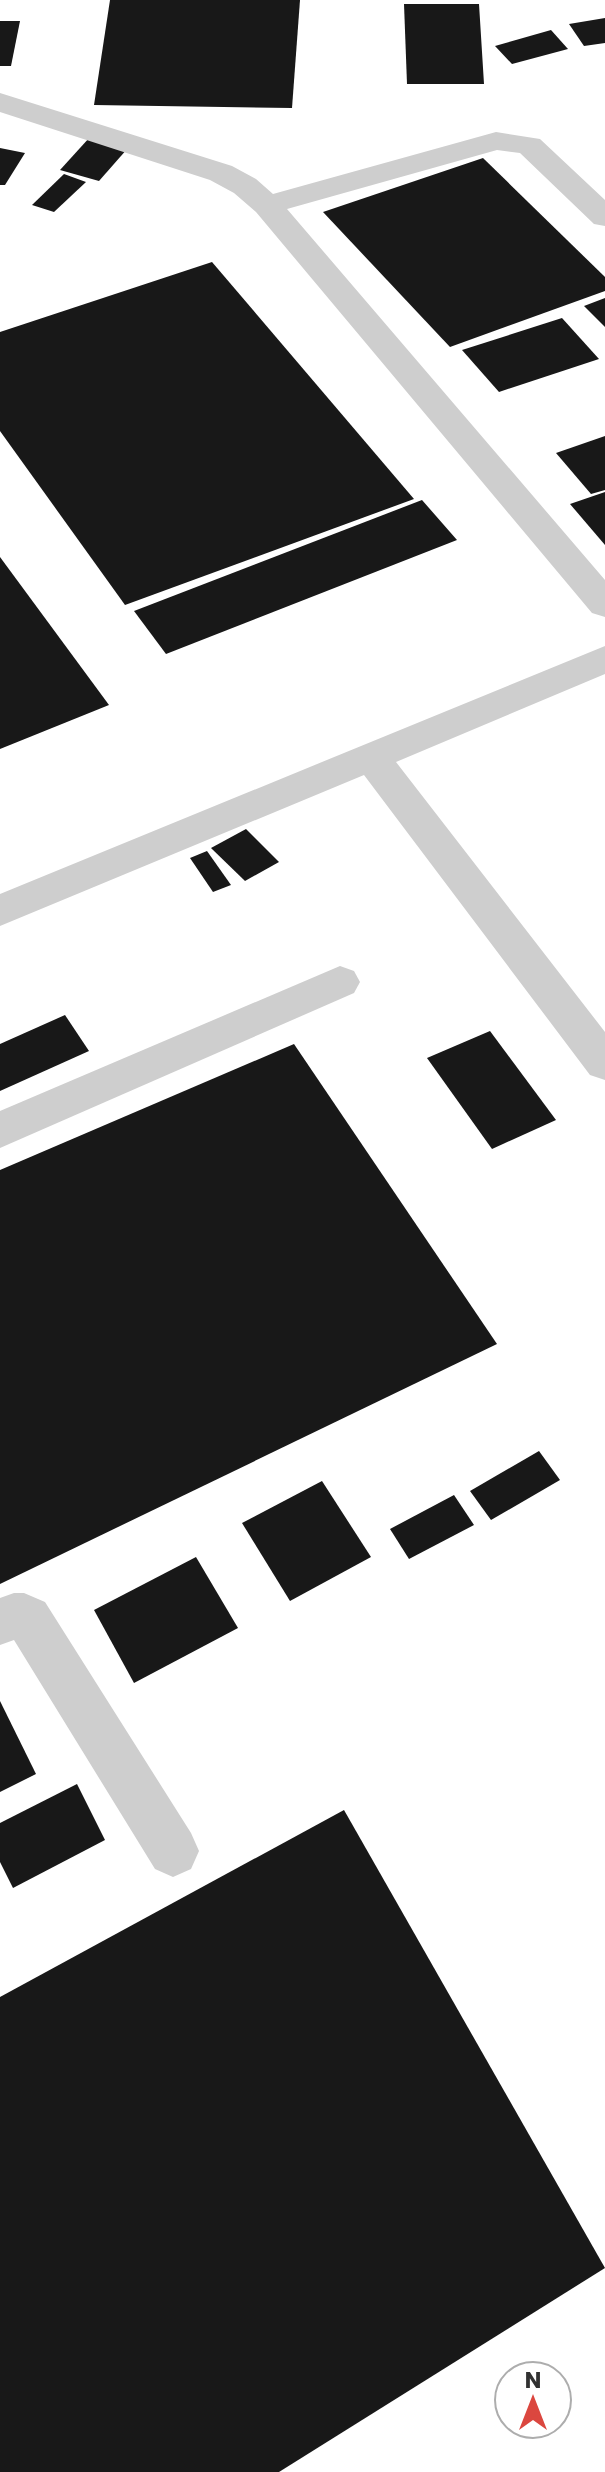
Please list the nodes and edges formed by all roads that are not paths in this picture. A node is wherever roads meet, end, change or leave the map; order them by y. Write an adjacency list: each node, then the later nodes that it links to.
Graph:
1 (0, 102): 2 (street)
2 (267, 205): 3 (street); 4 (street)
3 (605, 217)
4 (605, 604)
5 (605, 659): 6 (street)
6 (371, 757): 7 (street); 9 (street)
7 (0, 911)
8 (340, 982): 10 (street)
9 (605, 1063)
10 (0, 1130)
11 (0, 1622): 12 (street)
12 (173, 1851)

